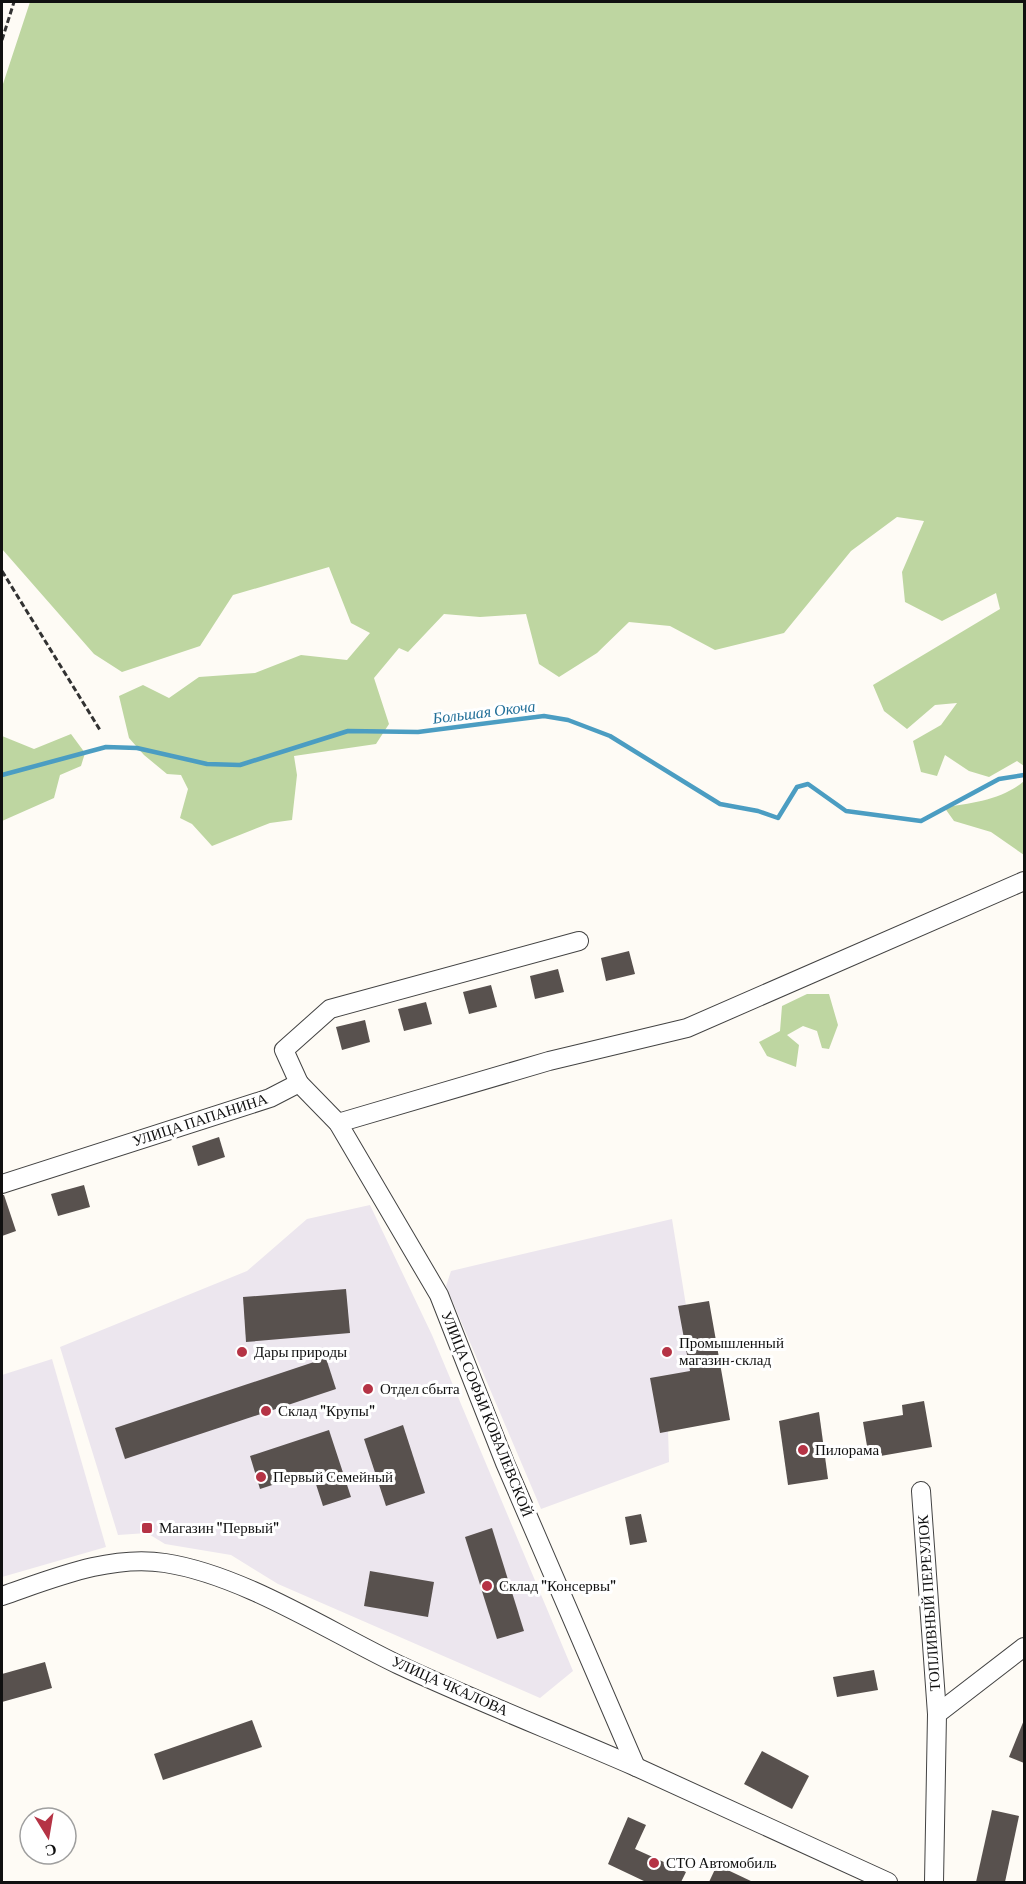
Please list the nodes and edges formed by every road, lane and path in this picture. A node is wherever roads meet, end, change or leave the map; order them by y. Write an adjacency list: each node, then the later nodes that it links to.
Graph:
1 (14, 2): 2 (path)
2 (2, 40)
3 (2, 571): 4 (path)
4 (100, 730)
5 (1024, 881): 8 (street)
6 (579, 941): 7 (street)
7 (299, 1083): 8 (street, УЛИЦА СОФЬИ КОВАЛЕВСКОЙ); 9 (street, УЛИЦА ПАПАНИНА)
8 (338, 1123): 14 (street, УЛИЦА СОФЬИ КОВАЛЕВСКОЙ)
9 (2, 1184)
10 (921, 1491): 13 (street, ТОПЛИВНЫЙ ПЕРЕУЛОК)
11 (2, 1596): 14 (street, УЛИЦА ЧКАЛОВА)
12 (1024, 1647): 13 (street, ТОПЛИВНЫЙ ПЕРЕУЛОК)
13 (937, 1714): 16 (street, ТОПЛИВНЫЙ ПЕРЕУЛОК)
14 (636, 1767): 15 (street, УЛИЦА ЧКАЛОВА)
15 (888, 1882)
16 (934, 1882)

